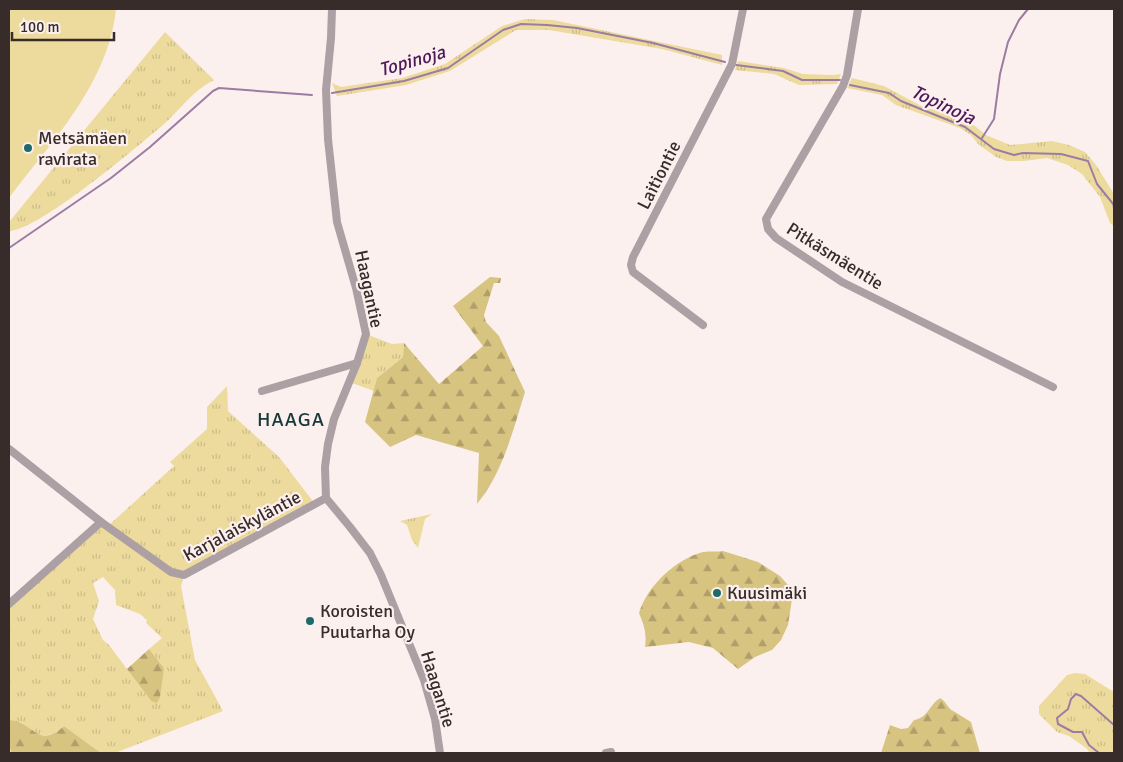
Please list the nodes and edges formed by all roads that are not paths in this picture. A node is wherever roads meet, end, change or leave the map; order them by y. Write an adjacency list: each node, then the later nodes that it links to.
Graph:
1 (332, 9): 5 (street, Haagantie)
2 (743, 9): 4 (street, Laitiontie)
3 (858, 9): 6 (street, Pitkäsmäentie)
4 (702, 325)
5 (357, 363): 7 (street); 9 (street, Haagantie)
6 (1052, 387)
7 (262, 391)
8 (9, 449): 10 (street, Karjalaiskyläntie)
9 (326, 498): 10 (street, Karjalaiskyläntie); 12 (street, Haagantie)
10 (101, 522): 11 (street)
11 (9, 604)
12 (440, 753)

